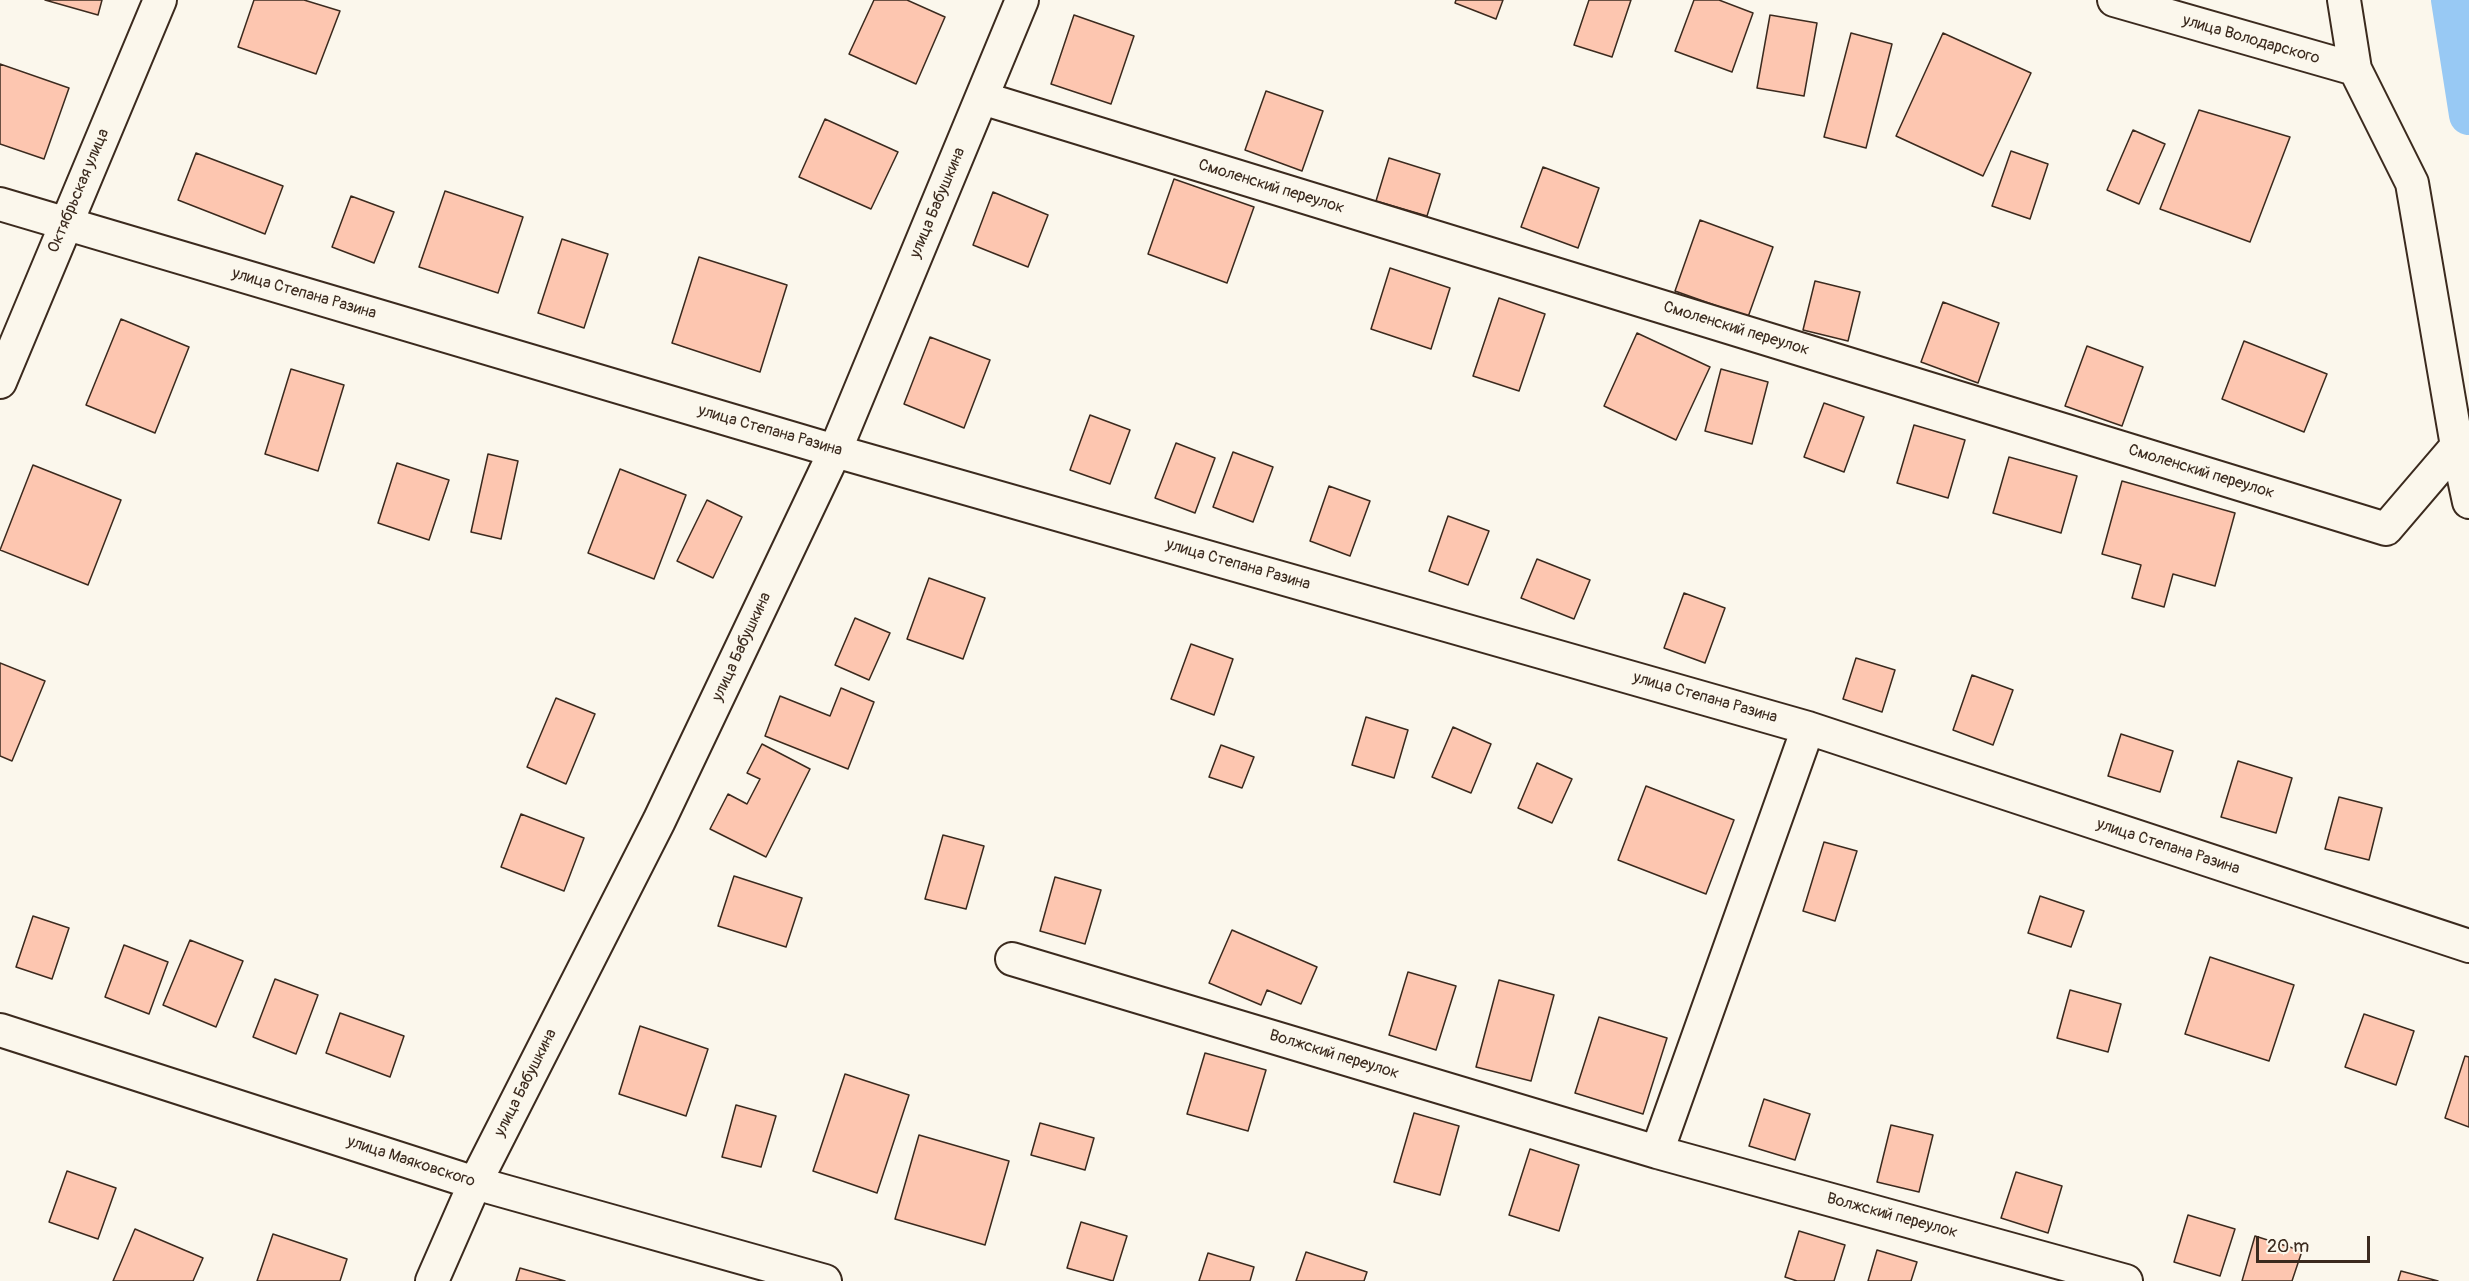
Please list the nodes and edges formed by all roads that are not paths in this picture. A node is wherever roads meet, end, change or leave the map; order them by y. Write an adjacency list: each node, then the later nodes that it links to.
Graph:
1 (160, 0): 8 (street, Октябрьская улица)
2 (1022, 0): 6 (street, улица Бабушкина)
3 (2114, 0): 5 (street, улица Володарского)
4 (2344, 0): 5 (street)
5 (2355, 69): 10 (street)
6 (982, 98): 10 (street, Смоленский переулок); 11 (street, улица Бабушкина)
7 (0, 204): 8 (street, улица Степана Разина)
8 (65, 223): 9 (street, Октябрьская улица); 11 (street, улица Степана Разина)
9 (0, 382)
10 (2457, 447): 12 (street)
11 (835, 451): 13 (street, улица Степана Разина); 18 (street, улица Бабушкина)
12 (2469, 502)
13 (1808, 728): 14 (street, улица Степана Разина); 17 (street)
14 (2469, 946)
15 (1012, 959): 17 (street, Волжский переулок)
16 (0, 1030): 18 (street, улица Маяковского)
17 (1657, 1152): 21 (street, Волжский переулок)
18 (475, 1183): 19 (street, улица Бабушкина); 20 (street, улица Маяковского)
19 (432, 1281)
20 (825, 1281)
21 (2126, 1281)

